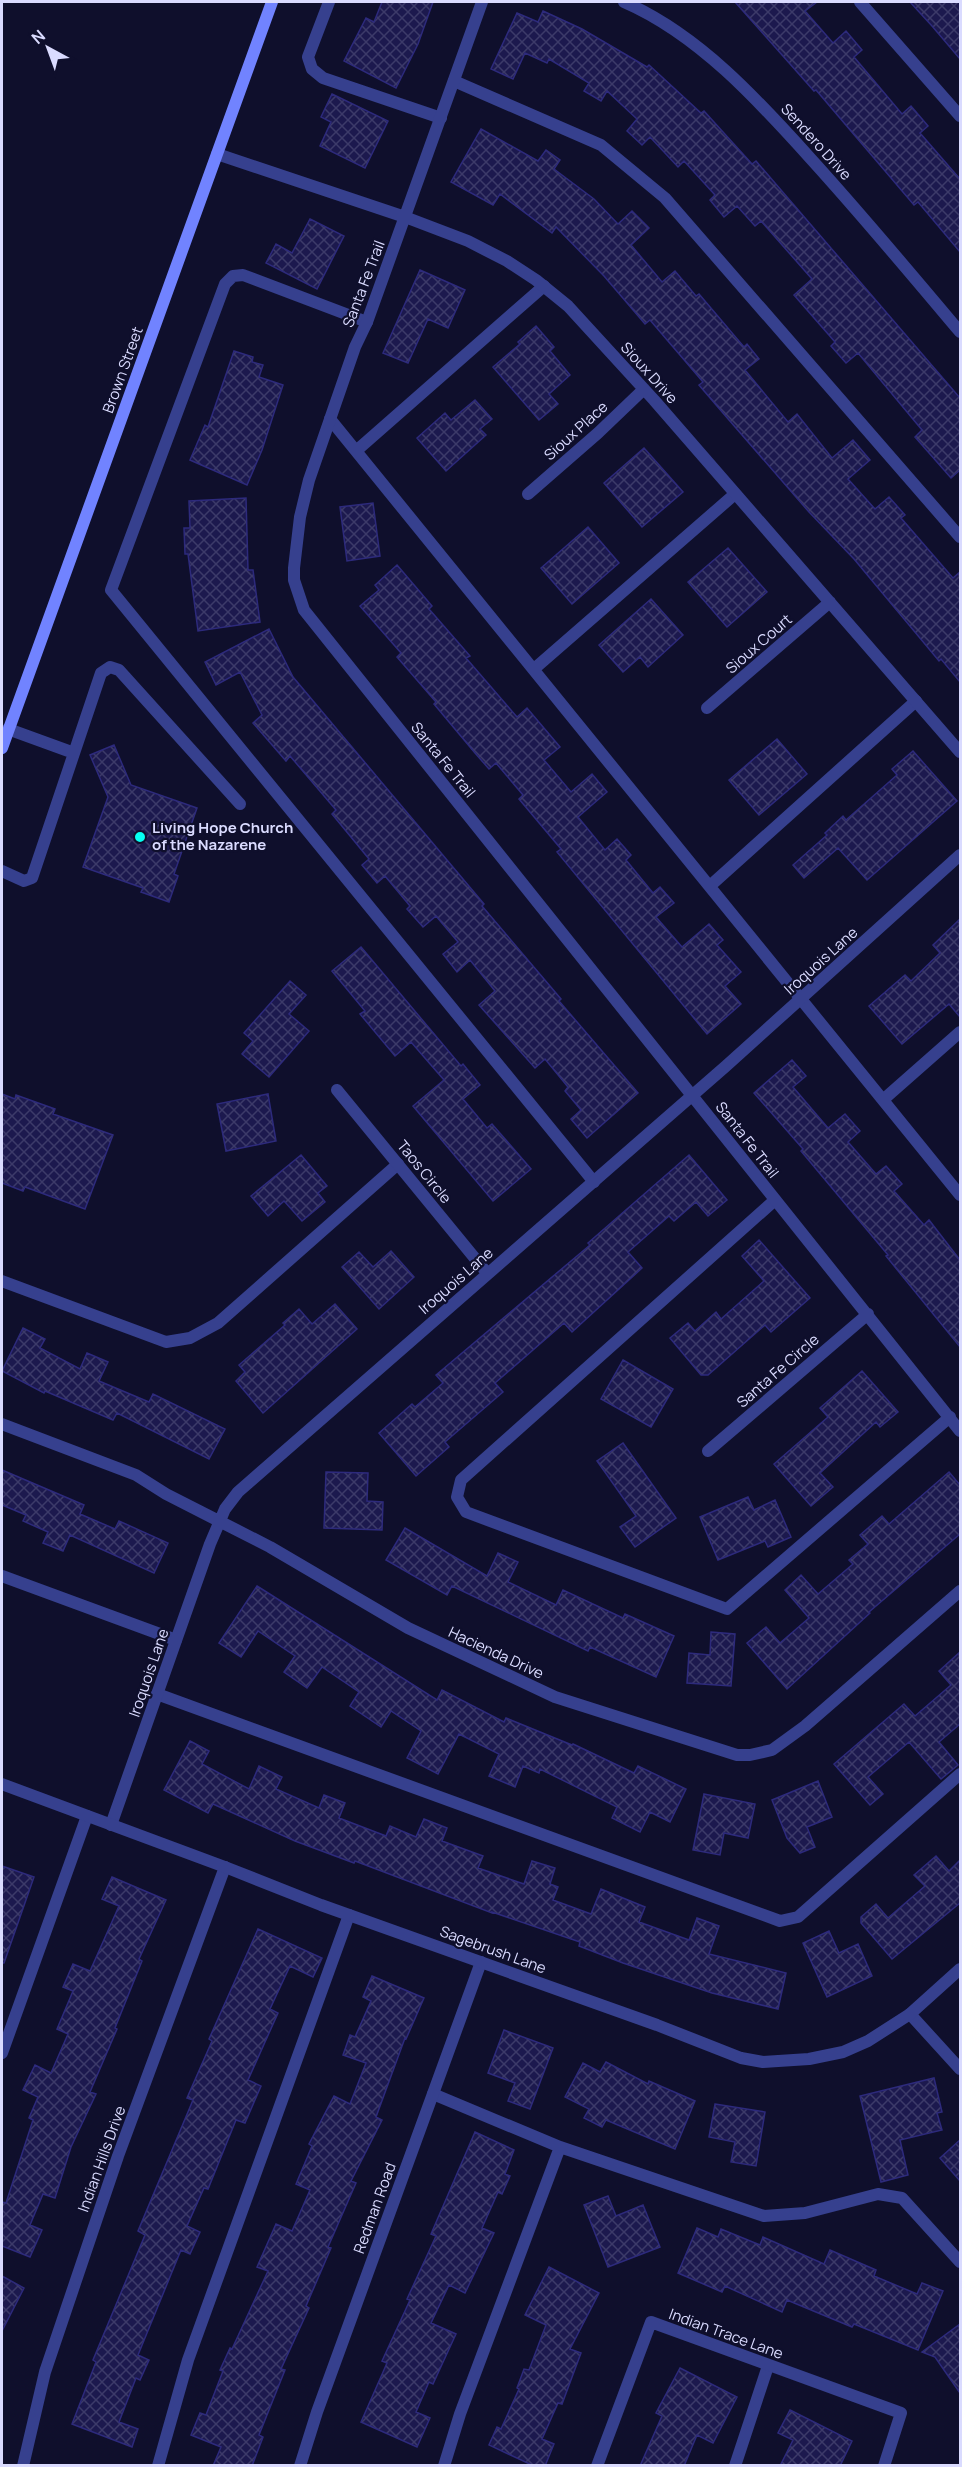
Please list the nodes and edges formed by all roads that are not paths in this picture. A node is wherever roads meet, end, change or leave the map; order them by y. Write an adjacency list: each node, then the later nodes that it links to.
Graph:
1 (272, 2): 10 (main road, Brown Street)
2 (329, 2): 9 (street)
3 (482, 2): 7 (street, Santa Fe Trail)
4 (624, 2): 6 (street, Sendero Drive)
5 (860, 2): 8 (street)
6 (640, 5): 14 (street, Sendero Drive)
7 (454, 81): 9 (street, Santa Fe Trail); 20 (street)
8 (960, 116)
9 (441, 118): 11 (street, Santa Fe Trail)
10 (217, 154): 11 (street, Sioux Drive); 25 (main road, Brown Street)
11 (405, 217): 12 (street, Sioux Drive); 13 (street, Santa Fe Trail)
12 (543, 286): 15 (street, Sioux Drive); 17 (street)
13 (367, 322): 16 (street, Santa Fe Trail); 39 (street)
14 (960, 332)
15 (644, 389): 18 (street, Sioux Place); 19 (street, Sioux Drive)
16 (330, 419): 17 (street); 36 (street, Santa Fe Trail)
17 (356, 451): 22 (street)
18 (528, 494)
19 (735, 494): 21 (street, Sioux Drive); 22 (street)
20 (960, 537)
21 (830, 602): 23 (street, Sioux Drive); 24 (street, Sioux Court)
22 (534, 669): 32 (street)
23 (916, 701): 28 (street, Sioux Drive); 32 (street)
24 (707, 708)
25 (8, 729): 26 (main road, Brown Street); 27 (street)
26 (2, 748)
27 (74, 753): 29 (street); 31 (street)
28 (960, 753)
29 (240, 804)
30 (960, 855): 33 (street, Iroquois Lane)
31 (2, 871)
32 (711, 885): 33 (street)
33 (802, 998): 36 (street, Iroquois Lane); 37 (street)
34 (960, 1032): 37 (street)
35 (337, 1090): 38 (street, Taos Circle)
36 (693, 1095): 39 (street, Iroquois Lane); 41 (street, Santa Fe Trail)
37 (884, 1099): 40 (street)
38 (398, 1164): 42 (street, Taos Circle); 43 (street)
39 (594, 1182): 42 (street, Iroquois Lane)
40 (960, 1195)
41 (775, 1200): 44 (street, Santa Fe Trail); 45 (street)
42 (487, 1273): 49 (street, Iroquois Lane)
43 (2, 1281)
44 (868, 1314): 45 (street, Santa Fe Trail); 48 (street, Santa Fe Circle)
45 (950, 1418): 47 (street, Santa Fe Trail)
46 (2, 1424): 49 (street, Hacienda Drive)
47 (960, 1431)
48 (708, 1451)
49 (220, 1521): 51 (street, Hacienda Drive); 52 (street, Iroquois Lane)
50 (2, 1576): 52 (street)
51 (960, 1591)
52 (176, 1640): 53 (street, Iroquois Lane)
53 (158, 1694): 54 (street); 57 (street, Iroquois Lane)
54 (960, 1774)
55 (2, 1784): 56 (street, Sagebrush Lane)
56 (87, 1816): 57 (street, Sagebrush Lane); 63 (street)
57 (111, 1825): 58 (street, Sagebrush Lane)
58 (225, 1867): 59 (street, Sagebrush Lane); 69 (street, Indian Hills Drive)
59 (349, 1915): 60 (street, Sagebrush Lane); 70 (street)
60 (481, 1962): 62 (street, Sagebrush Lane); 65 (street, Redman Road)
61 (960, 1969): 62 (street, Sagebrush Lane)
62 (910, 2014): 64 (street)
63 (2, 2053)
64 (960, 2069)
65 (433, 2094): 66 (street); 71 (street, Redman Road)
66 (560, 2147): 67 (street); 72 (street)
67 (960, 2262)
68 (768, 2366): 73 (street, Indian Trace Lane); 74 (street); 75 (street, Indian Trace Lane)
69 (23, 2466)
70 (158, 2466)
71 (300, 2466)
72 (444, 2466)
73 (597, 2466)
74 (735, 2466)
75 (884, 2466)

